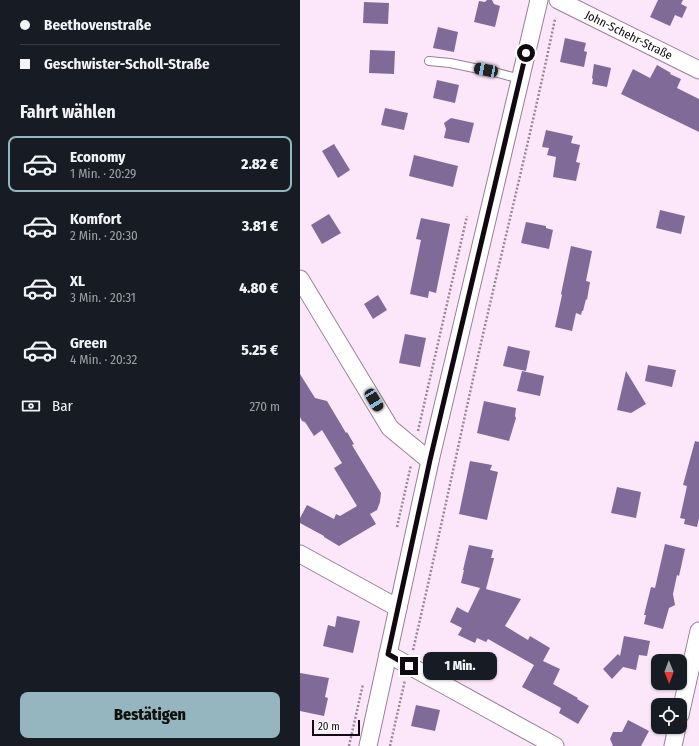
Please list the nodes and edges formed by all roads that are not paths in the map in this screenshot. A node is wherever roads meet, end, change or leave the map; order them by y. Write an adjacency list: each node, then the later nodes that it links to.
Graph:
1 (539, 0): 5 (street)
2 (559, 7): 4 (street, John-Schehr-Straße)
3 (429, 61): 5 (lane)
4 (699, 70)
5 (520, 79): 7 (street)
6 (300, 279): 7 (street)
7 (430, 460): 9 (street)
8 (300, 554): 9 (street)
9 (398, 608): 11 (street)
10 (699, 631): 12 (street)
11 (388, 654): 14 (street); 15 (street)
12 (684, 698)
13 (676, 734): 16 (street)
14 (368, 746)
15 (555, 746)
16 (673, 746)

